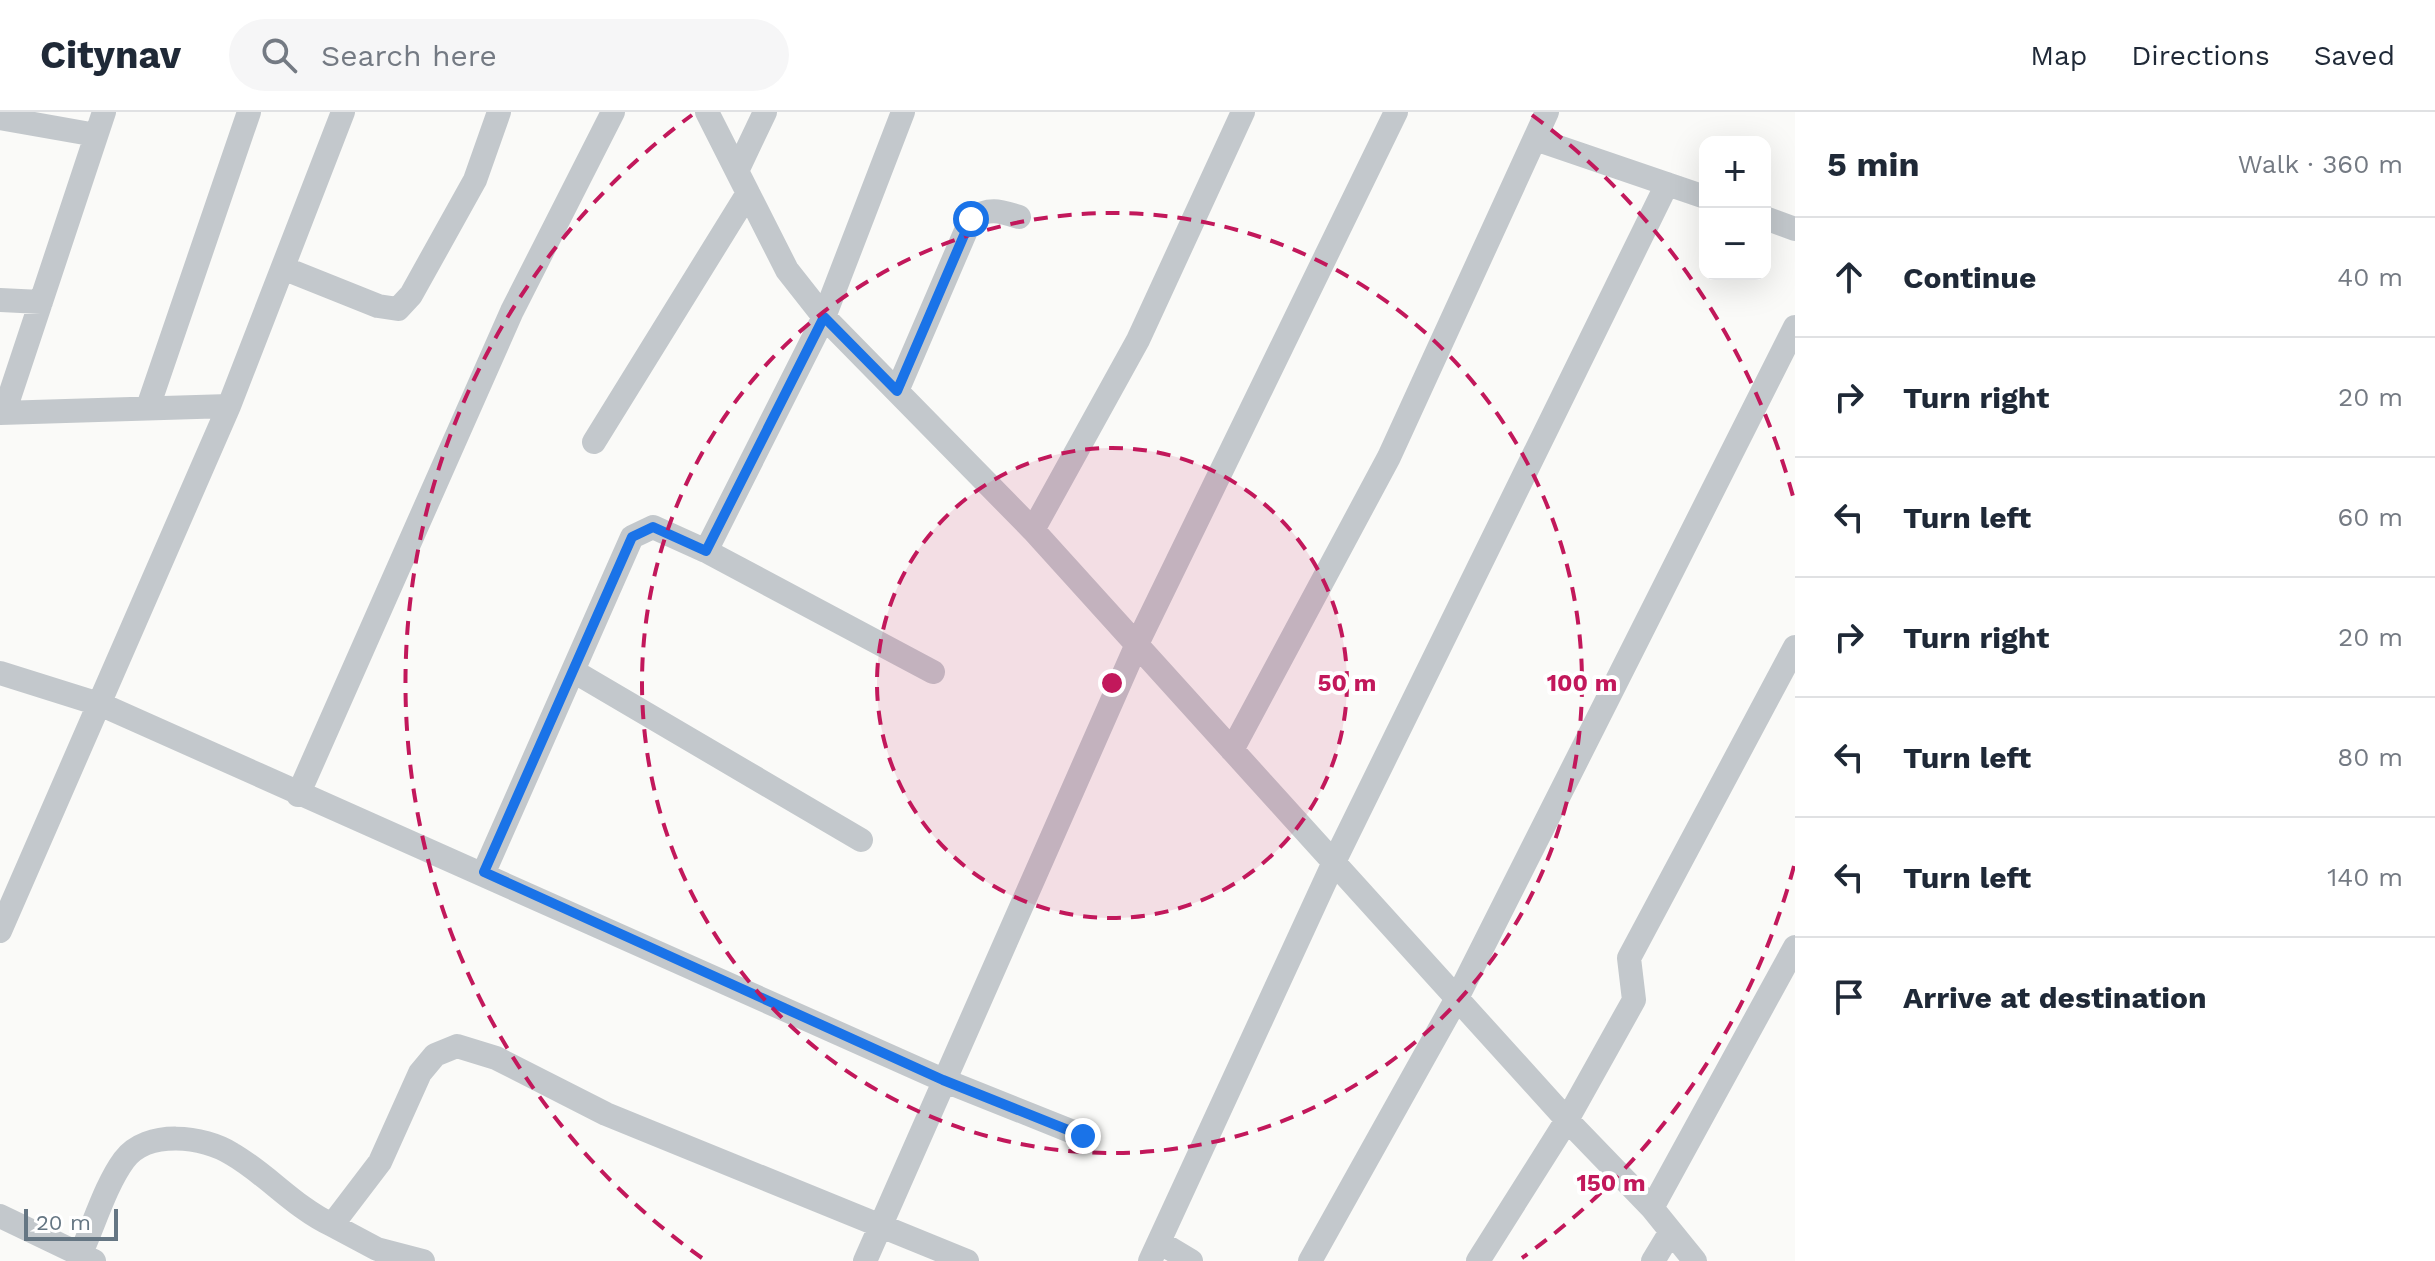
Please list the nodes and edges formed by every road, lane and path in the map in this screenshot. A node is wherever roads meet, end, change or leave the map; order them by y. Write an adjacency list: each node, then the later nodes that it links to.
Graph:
1 (249, 112): 27 (street)
2 (343, 112): 20 (street)
3 (499, 112): 20 (street)
4 (613, 112): 39 (street)
5 (707, 112): 14 (street)
6 (765, 112): 14 (street)
7 (903, 112): 23 (street)
8 (1243, 112): 30 (street)
9 (1396, 112): 32 (street)
10 (1547, 112): 13 (street)
11 (0, 118): 12 (street)
12 (100, 124): 22 (street)
13 (1535, 139): 15 (street); 38 (street)
14 (742, 182): 23 (street); 29 (street)
15 (1667, 184): 16 (street); 41 (street)
16 (1699, 195)
17 (1019, 217): 25 (street)
18 (1771, 220): 19 (street)
19 (1795, 229)
20 (283, 268): 26 (street)
21 (0, 300): 22 (street)
22 (41, 302): 28 (street)
23 (824, 317): 25 (street); 31 (street)
24 (1795, 327): 45 (street)
25 (897, 391): 30 (street)
26 (229, 406): 27 (street); 37 (street)
27 (148, 407): 28 (street)
28 (2, 413)
29 (594, 442)
30 (1033, 530): 32 (street)
31 (706, 551): 34 (street); 35 (street)
32 (1137, 644): 38 (street); 46 (street)
33 (1795, 647): 47 (street)
34 (575, 672): 40 (street); 42 (street)
35 (933, 672)
36 (0, 673): 37 (street)
37 (102, 705): 39 (street); 43 (street)
38 (1232, 750): 41 (street)
39 (298, 795): 42 (street)
40 (861, 840)
41 (1334, 862): 45 (street); 54 (street)
42 (484, 872): 46 (street)
43 (0, 931)
44 (1795, 947): 49 (street)
45 (1457, 998): 47 (street); 60 (street)
46 (943, 1080): 48 (street); 52 (street)
47 (1567, 1120): 49 (street); 61 (street)
48 (1083, 1136)
49 (1652, 1208): 53 (street)
50 (0, 1216): 55 (street)
51 (332, 1225): 52 (street); 55 (street); 56 (street)
52 (881, 1225): 57 (street); 58 (street)
53 (1670, 1233): 62 (street); 63 (street)
54 (1156, 1252): 59 (street)
55 (87, 1258)
56 (423, 1261)
57 (865, 1261)
58 (967, 1261)
59 (1191, 1261)
60 (1310, 1261)
61 (1478, 1261)
62 (1653, 1261)
63 (1695, 1261)

